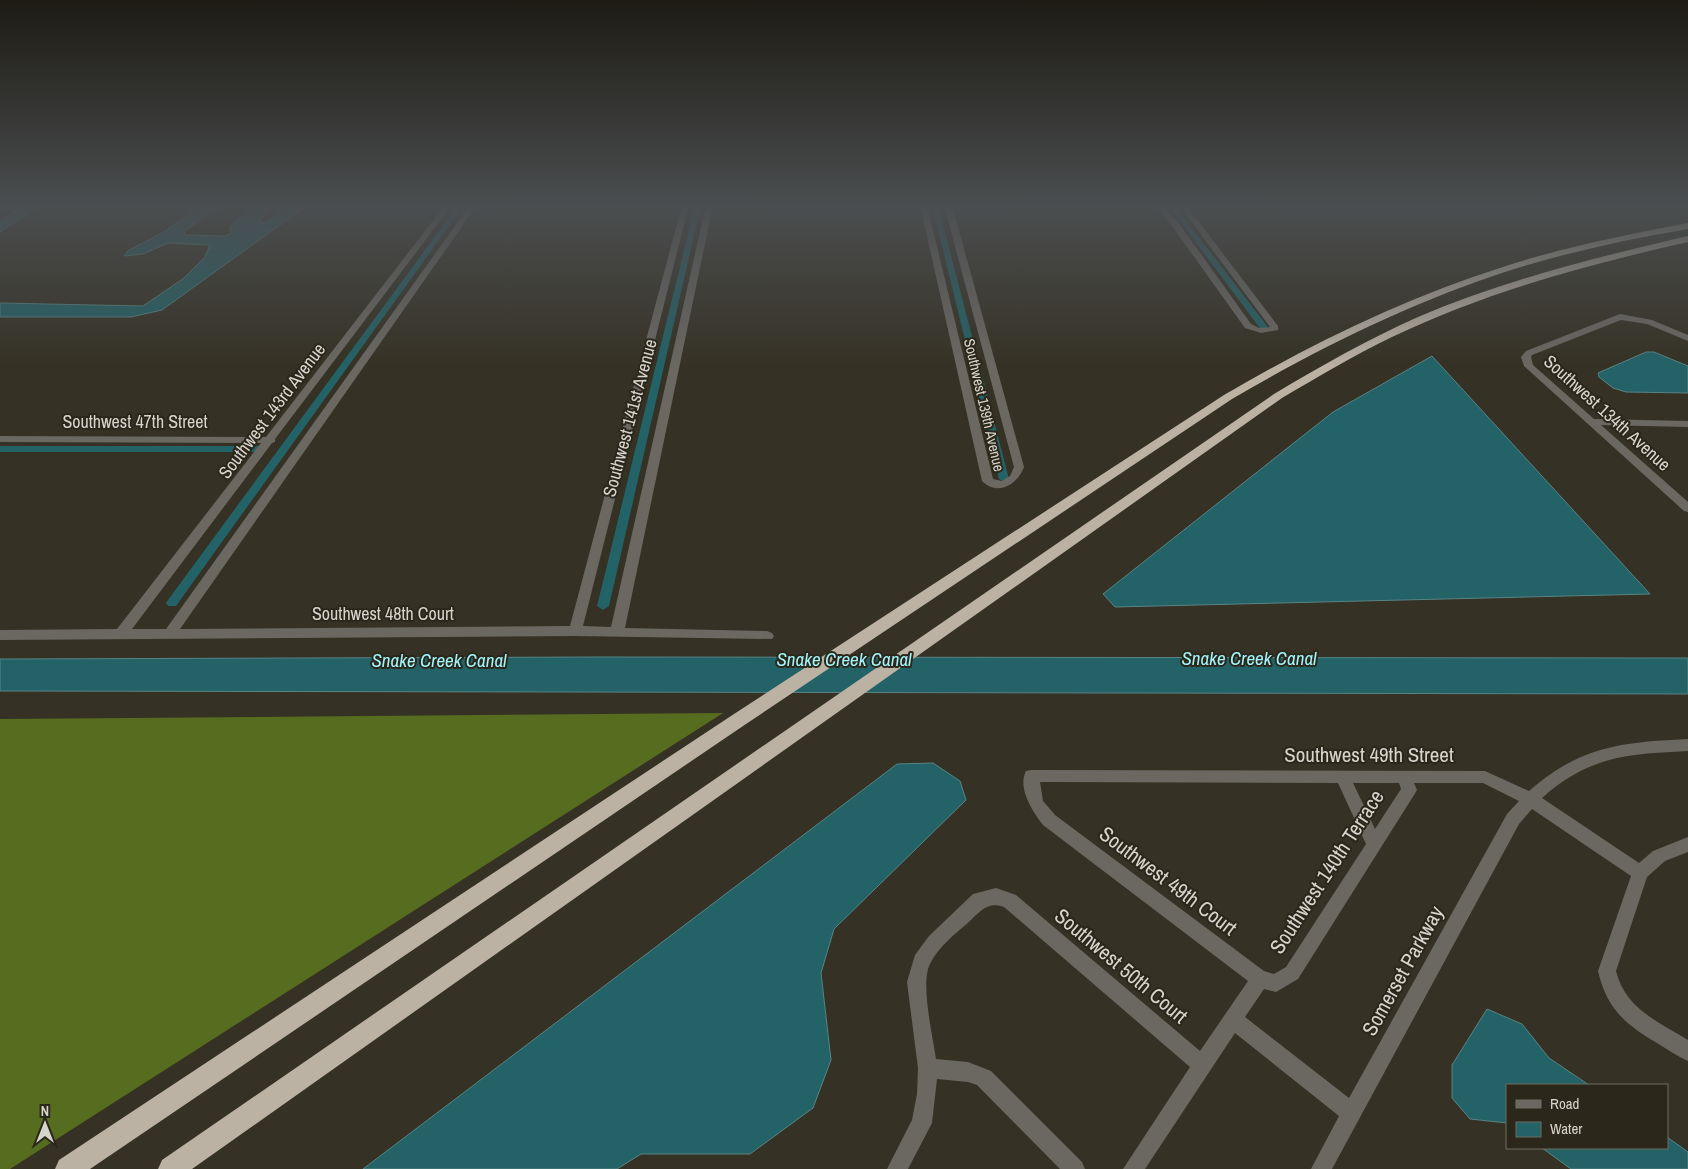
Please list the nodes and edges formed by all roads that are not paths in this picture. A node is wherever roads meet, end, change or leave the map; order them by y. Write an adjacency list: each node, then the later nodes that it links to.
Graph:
1 (407, 260): 15 (street, Southwest 143rd Avenue)
2 (435, 260): 23 (street)
3 (672, 260): 19 (street, Southwest 141st Avenue)
4 (698, 260): 20 (street, Southwest 141st Avenue)
5 (937, 260): 6 (street, Southwest 139th Avenue)
6 (963, 260)
7 (1200, 260): 8 (street)
8 (1224, 260)
9 (1535, 260): 39 (highway)
10 (1598, 260): 40 (highway)
11 (1688, 338): 12 (street, Southwest 134th Avenue)
12 (1592, 422): 13 (street); 16 (street, Southwest 134th Avenue)
13 (1688, 424)
14 (0, 439): 15 (street, Southwest 47th Street)
15 (271, 440): 22 (street, Southwest 143rd Avenue)
16 (1673, 495): 17 (street); 18 (street, Southwest 134th Avenue)
17 (1688, 495)
18 (1688, 508)
19 (575, 631): 20 (street, Southwest 48th Court); 23 (street, Southwest 48th Court)
20 (617, 632): 24 (street, Southwest 48th Court)
21 (0, 635): 22 (street, Southwest 48th Court)
22 (120, 635): 23 (street, Southwest 48th Court)
23 (170, 635)
24 (766, 636)
25 (1688, 745): 29 (street)
26 (1031, 776): 27 (street, Southwest 49th Street); 33 (street, Southwest 49th Court)
27 (1342, 776): 28 (street, Southwest 49th Street); 30 (street)
28 (1404, 776): 29 (street, Southwest 49th Street); 30 (street, Southwest 140th Terrace)
29 (1530, 799): 32 (street, Southwest 49th Street); 38 (street, Somerset Parkway)
30 (1374, 844): 33 (street, Southwest 140th Terrace)
31 (1688, 844): 32 (street)
32 (1640, 873): 35 (street)
33 (1260, 979): 34 (street)
34 (1234, 1020): 36 (street); 38 (street)
35 (1688, 1051)
36 (1203, 1066): 37 (street, Southwest 50th Court); 43 (street)
37 (928, 1068): 41 (street); 42 (street)
38 (1350, 1112): 44 (street, Somerset Parkway)
39 (68, 1169)
40 (171, 1169)
41 (897, 1169)
42 (1075, 1169)
43 (1133, 1169)
44 (1321, 1169)

